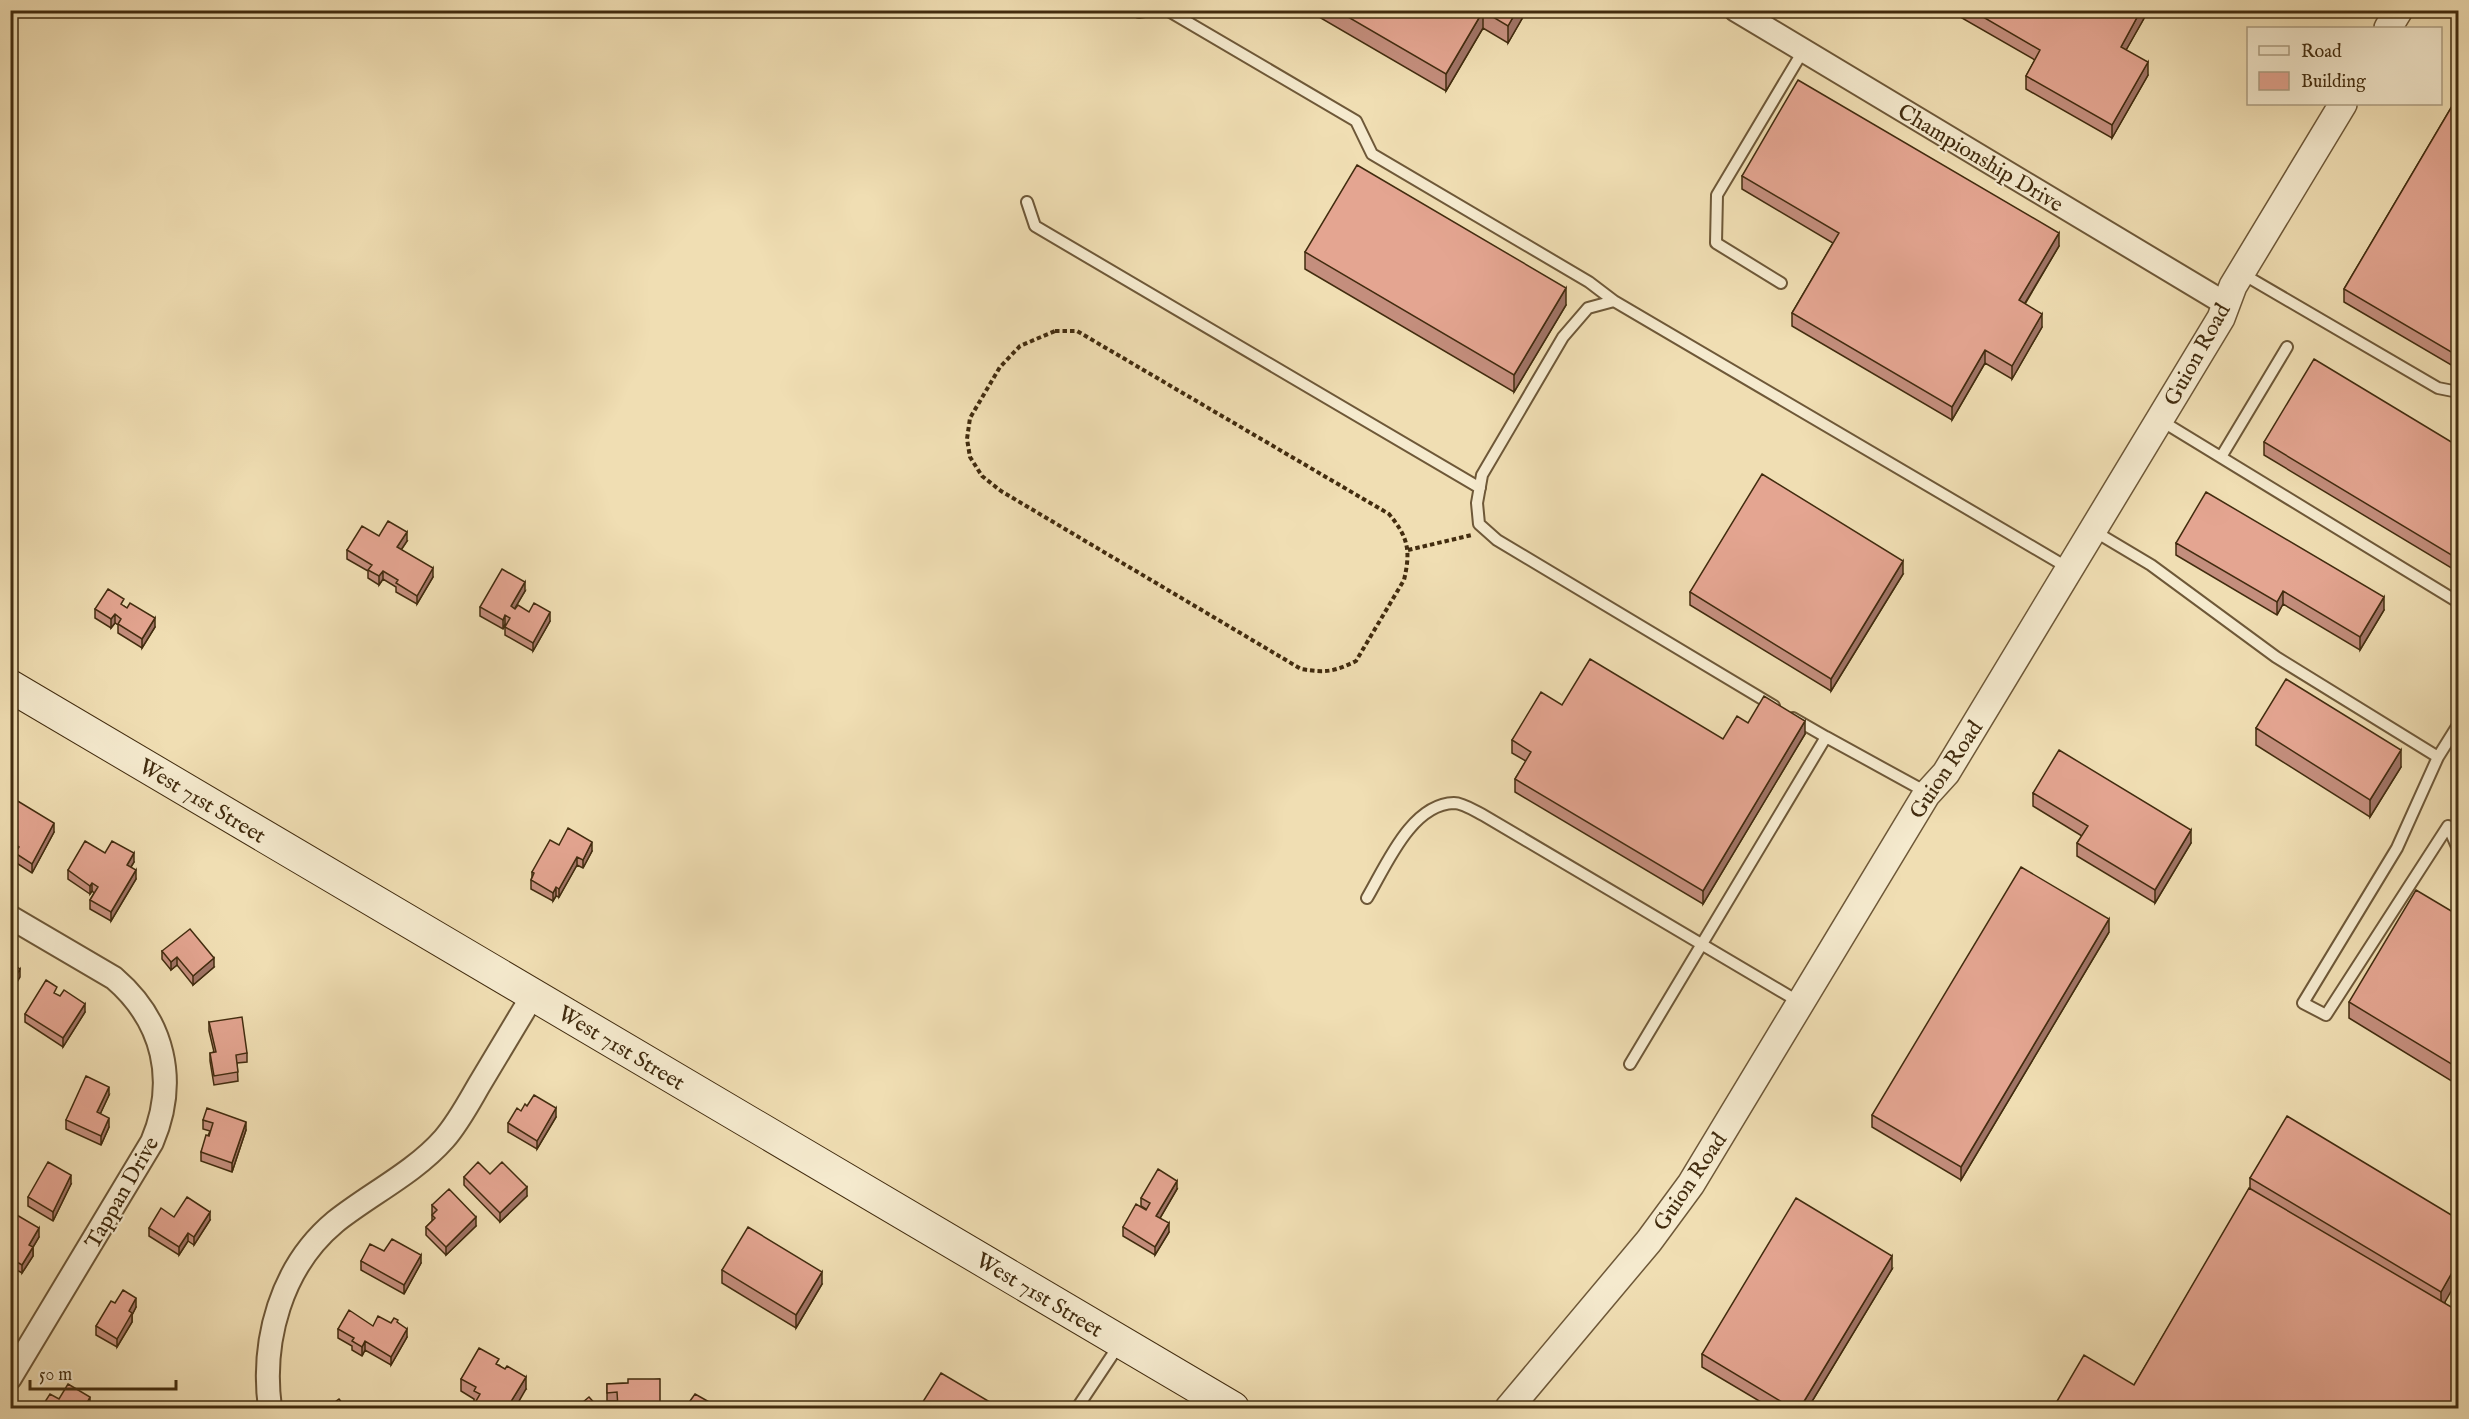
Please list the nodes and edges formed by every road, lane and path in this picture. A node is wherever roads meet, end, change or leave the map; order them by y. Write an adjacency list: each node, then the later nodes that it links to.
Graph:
1 (1167, 10): 10 (lane)
2 (1736, 10): 5 (street, Championship Drive)
3 (2399, 10): 4 (street)
4 (2389, 27)
5 (1803, 51): 9 (lane); 11 (street, Championship Drive)
6 (2342, 105): 8 (street, Guion Road)
7 (1027, 202): 16 (lane)
8 (2241, 273): 11 (street, Guion Road); 13 (lane)
9 (1782, 283)
10 (1614, 301): 16 (lane); 20 (lane)
11 (2226, 304): 14 (street, Guion Road)
12 (2287, 347): 15 (lane)
13 (2458, 392)
14 (2160, 420): 15 (lane); 17 (street, Guion Road)
15 (2221, 457): 21 (lane)
16 (1480, 488): 18 (lane)
17 (2093, 530): 20 (street, Guion Road); 25 (lane)
18 (1488, 532): 19 (path); 24 (lane)
19 (1408, 550): 19 (path)
20 (2070, 569): 26 (street, Guion Road)
21 (2458, 602)
22 (10, 686): 31 (main road, West 71st Street)
23 (2458, 725): 25 (lane)
24 (1826, 738): 26 (lane); 30 (lane)
25 (2438, 757): 27 (lane)
26 (1928, 793): 32 (street, Guion Road)
27 (2458, 849)
28 (1367, 898): 30 (lane)
29 (10, 917): 35 (street, Tappan Drive)
30 (1702, 944): 32 (lane); 33 (lane)
31 (533, 995): 34 (main road, West 71st Street); 36 (street)
32 (1801, 1003): 39 (street, Guion Road)
33 (1630, 1064)
34 (1121, 1342): 37 (lane); 38 (main road, West 71st Street)
35 (10, 1378)
36 (270, 1408)
37 (1077, 1408)
38 (1233, 1408)
39 (1509, 1408)

